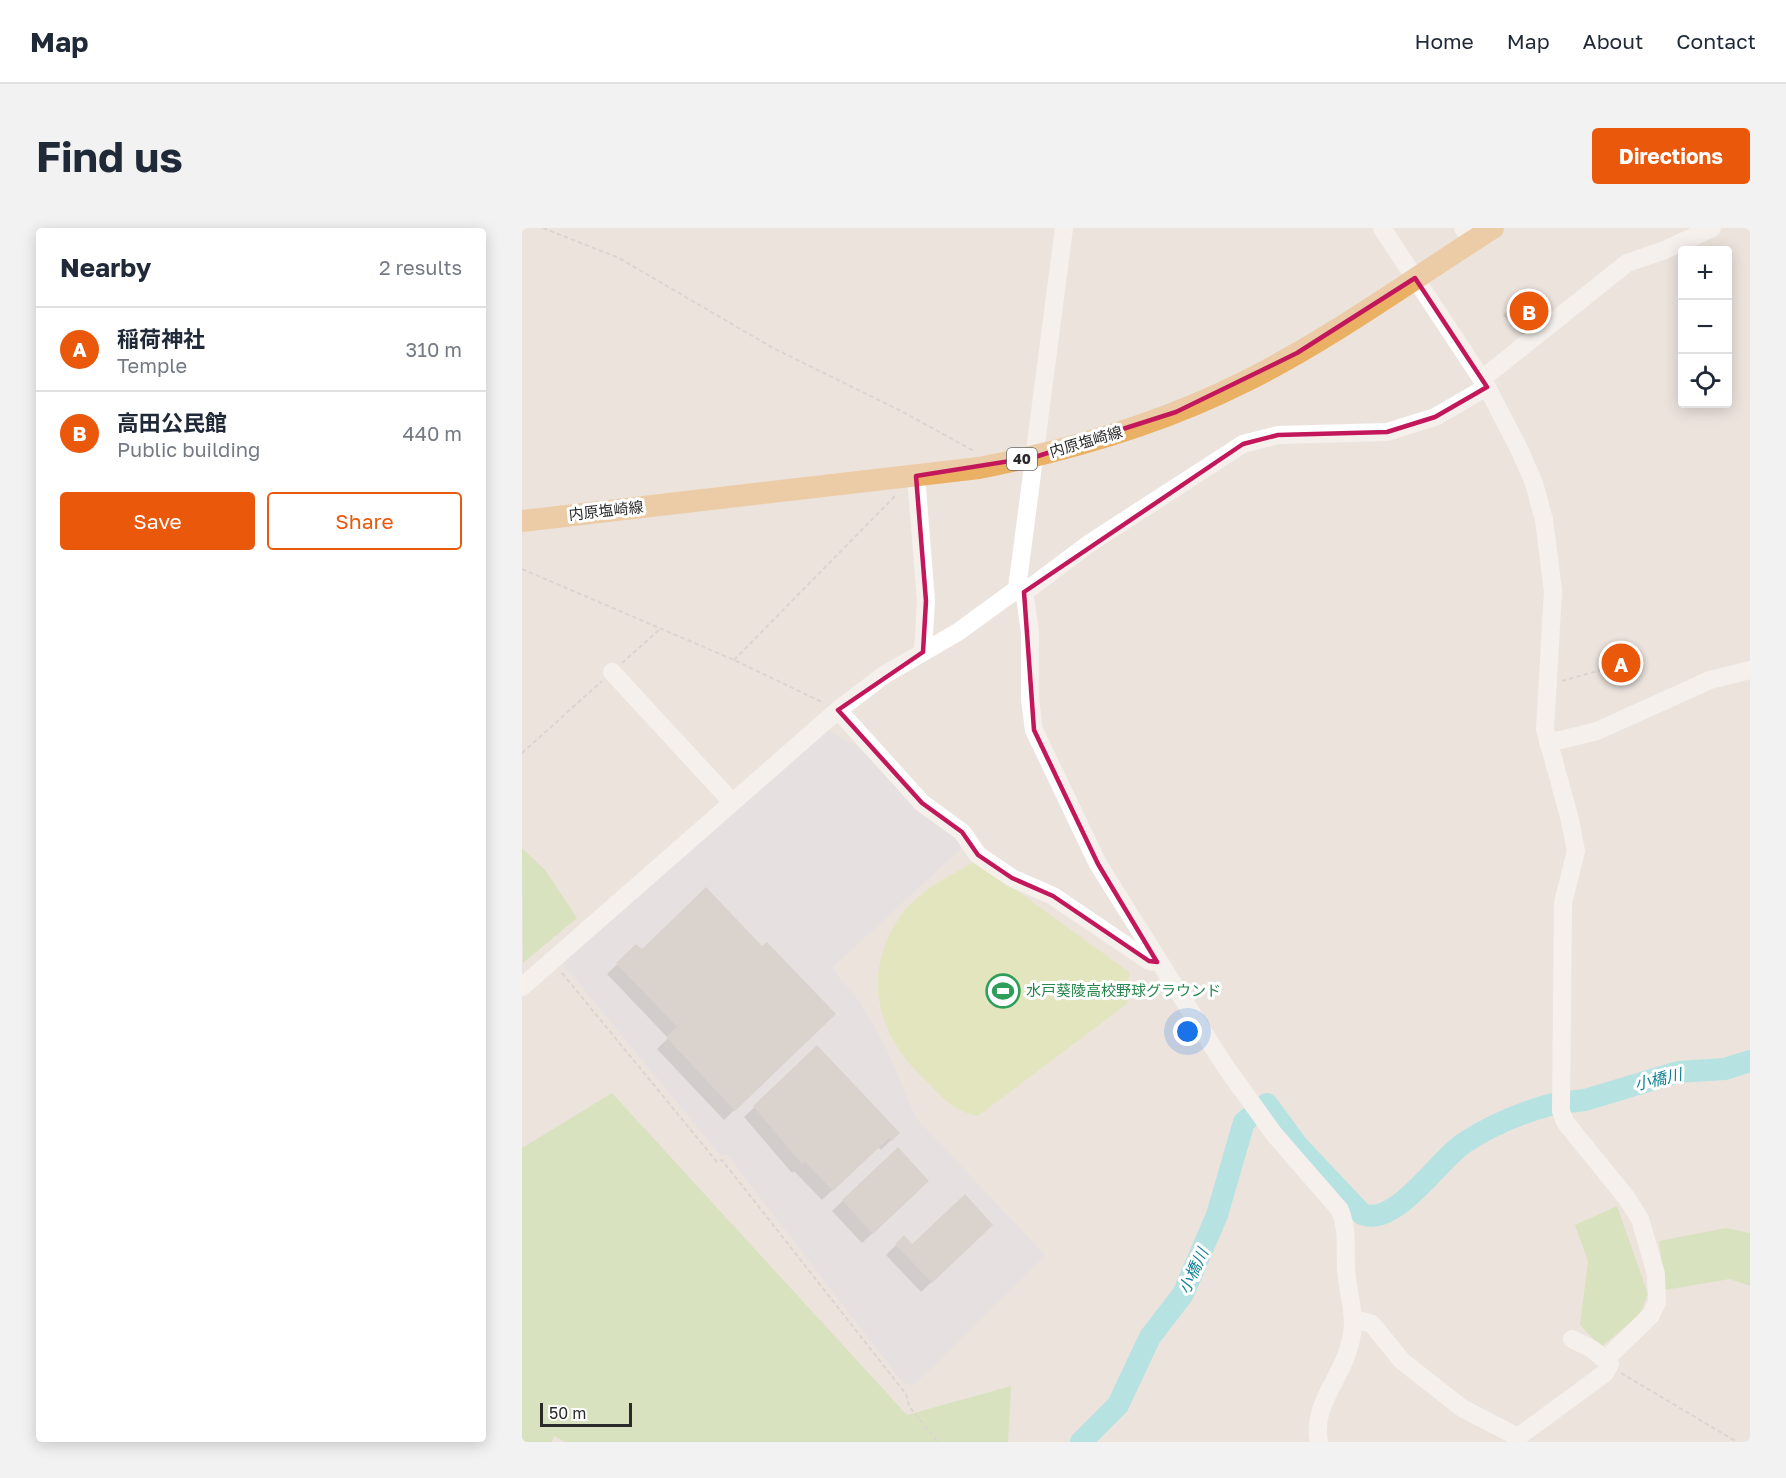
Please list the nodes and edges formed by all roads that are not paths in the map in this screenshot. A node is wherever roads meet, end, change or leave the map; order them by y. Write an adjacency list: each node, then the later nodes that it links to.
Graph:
1 (1064, 228): 8 (street)
2 (1382, 228): 6 (street)
3 (1493, 228): 5 (main road, 内原塩崎線 / 40)
4 (1712, 228): 7 (street)
5 (1468, 234): 6 (main road, 内原塩崎線 / 40)
6 (1415, 278): 7 (street); 8 (main road, 内原塩崎線 / 40)
7 (1485, 383): 11 (street); 16 (street)
8 (1035, 457): 9 (main road, 内原塩崎線 / 40); 11 (street)
9 (906, 477): 10 (main road, 内原塩崎線 / 40); 12 (street)
10 (522, 521)
11 (1017, 589): 12 (street); 18 (street)
12 (923, 652): 15 (street)
13 (1750, 670): 16 (street)
14 (612, 672): 17 (street)
15 (838, 710): 17 (street); 18 (street)
16 (1548, 743): 22 (street)
17 (732, 802): 19 (street)
18 (1157, 962): 20 (street)
19 (522, 987)
20 (1355, 1319): 23 (street); 24 (street)
21 (1572, 1339): 22 (street)
22 (1608, 1362): 23 (street)
23 (1518, 1439)
24 (1319, 1442)

